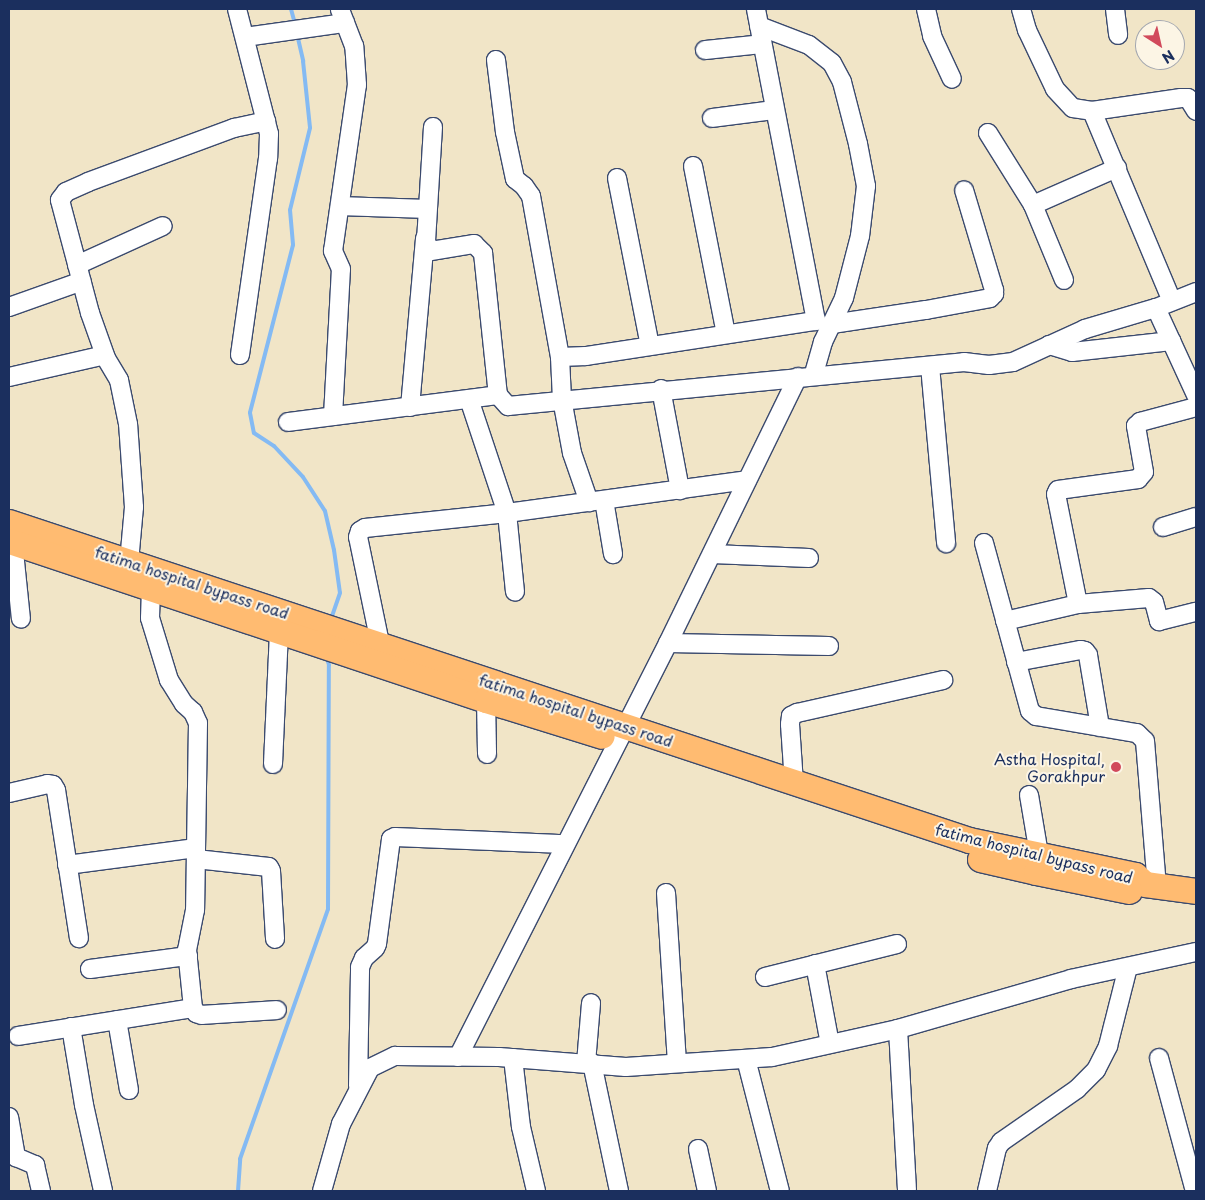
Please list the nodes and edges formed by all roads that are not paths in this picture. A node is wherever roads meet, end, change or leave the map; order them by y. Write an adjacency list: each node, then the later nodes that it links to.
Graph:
1 (237, 9): 8 (street)
2 (926, 9): 12 (street)
3 (1021, 9): 14 (street)
4 (1115, 9): 7 (street)
5 (342, 16): 8 (street); 25 (street)
6 (758, 17): 9 (street); 35 (street)
7 (1118, 35)
8 (245, 37): 17 (street)
9 (762, 44): 10 (street); 13 (street)
10 (705, 50)
11 (496, 60): 42 (street)
12 (952, 79)
13 (774, 110): 16 (street); 35 (street)
14 (1092, 111): 15 (street); 21 (street)
15 (1196, 111)
16 (712, 118)
17 (266, 121): 29 (street); 41 (street)
18 (433, 127): 26 (street)
19 (988, 133): 24 (street)
20 (693, 166): 36 (street)
21 (1117, 168): 24 (street); 32 (street)
22 (617, 178): 39 (street)
23 (964, 190): 35 (street)
24 (1033, 205): 30 (street)
25 (340, 206): 26 (street); 53 (street)
26 (427, 209): 28 (street)
27 (164, 226): 29 (street)
28 (426, 235): 47 (street); 51 (street)
29 (79, 273): 33 (street); 40 (street)
30 (1064, 280)
31 (1196, 292): 32 (street)
32 (1172, 301): 34 (street)
33 (9, 306)
34 (1156, 308): 37 (street); 38 (street)
35 (828, 321): 36 (street); 44 (street)
36 (726, 334): 39 (street)
37 (1171, 341): 38 (street); 48 (street)
38 (1050, 345): 43 (street)
39 (650, 346): 42 (street)
40 (105, 355): 45 (street); 67 (street)
41 (240, 355)
42 (560, 357): 50 (street)
43 (930, 366): 44 (street); 63 (street)
44 (805, 376): 46 (street); 55 (street)
45 (9, 377)
46 (661, 389): 50 (street); 56 (street)
47 (498, 395): 49 (street); 50 (street)
48 (1196, 395)
49 (469, 399): 51 (street); 58 (street)
50 (562, 399): 57 (street)
51 (410, 407): 53 (street)
52 (1196, 407): 70 (street)
53 (333, 416): 54 (street)
54 (288, 422)
55 (747, 480): 56 (street); 65 (street)
56 (680, 490): 57 (street)
57 (597, 501): 58 (street); 64 (street)
58 (507, 513): 69 (street); 75 (street)
59 (1196, 517): 60 (street)
60 (1163, 528)
61 (10, 535): 67 (highway, fatima hospital bypass road); 72 (street)
62 (984, 542): 73 (street)
63 (946, 543)
64 (613, 554)
65 (712, 554): 66 (street); 76 (street)
66 (809, 558)
67 (126, 571): 68 (highway, fatima hospital bypass road); 75 (highway, fatima hospital bypass road)
68 (151, 589): 74 (highway, fatima hospital bypass road); 90 (street)
69 (515, 592)
70 (1078, 604): 71 (street); 73 (street)
71 (1196, 612)
72 (21, 618)
73 (1005, 621): 78 (street)
74 (279, 631): 79 (highway, fatima hospital bypass road); 85 (street)
75 (380, 643): 79 (highway, fatima hospital bypass road)
76 (668, 643): 77 (street); 83 (street)
77 (829, 646)
78 (1016, 662): 82 (street); 82 (street)
79 (440, 675): 81 (highway, fatima hospital bypass road); 83 (highway, fatima hospital bypass road)
80 (943, 680): 86 (street)
81 (486, 700): 83 (highway, fatima hospital bypass road); 84 (street)
82 (1100, 727): 93 (street)
83 (621, 733): 86 (highway, fatima hospital bypass road); 89 (street); 91 (highway, fatima hospital bypass road)
84 (487, 754)
85 (272, 764)
86 (794, 784): 91 (highway, fatima hospital bypass road)
87 (9, 793): 92 (street)
88 (1029, 795): 91 (street)
89 (565, 844): 113 (street); 120 (street)
90 (196, 853): 92 (street); 97 (street); 100 (street)
91 (1038, 863): 93 (highway, fatima hospital bypass road)
92 (67, 866): 96 (street)
93 (1152, 885): 94 (highway, fatima hospital bypass road)
94 (1196, 891)
95 (666, 893): 118 (street)
96 (79, 938)
97 (276, 939)
98 (897, 944): 101 (street)
99 (1196, 952): 102 (street)
100 (188, 956): 103 (street); 106 (street)
101 (815, 964): 104 (street); 112 (street)
102 (1128, 967): 110 (street); 133 (street)
103 (90, 969)
104 (765, 976)
105 (591, 1003): 117 (street)
106 (193, 1008): 107 (street); 108 (street)
107 (277, 1010)
108 (117, 1020): 109 (street); 119 (street)
109 (71, 1027): 111 (street); 127 (street)
110 (898, 1029): 112 (street); 126 (street)
111 (18, 1036)
112 (830, 1044): 116 (street)
113 (458, 1057): 114 (street); 120 (street)
114 (513, 1058): 117 (street); 129 (street)
115 (1159, 1058): 124 (street)
116 (746, 1059): 118 (street); 132 (street)
117 (589, 1063): 118 (street); 130 (street)
118 (677, 1063)
119 (129, 1090)
120 (358, 1091): 128 (street)
121 (9, 1117): 123 (street)
122 (698, 1149): 131 (street)
123 (12, 1158): 125 (street)
124 (1193, 1170): 134 (street)
125 (36, 1190)
126 (907, 1190)
127 (103, 1191)
128 (322, 1191)
129 (536, 1191)
130 (618, 1191)
131 (707, 1191)
132 (780, 1191)
133 (987, 1191)
134 (1195, 1191)

